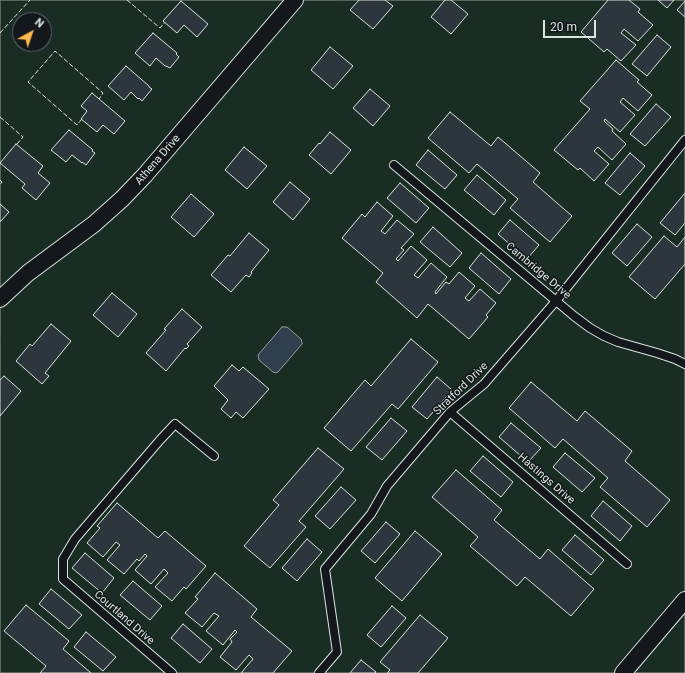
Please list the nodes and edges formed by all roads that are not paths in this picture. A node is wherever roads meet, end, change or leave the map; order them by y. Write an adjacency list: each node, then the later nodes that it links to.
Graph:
1 (295, 0): 4 (street, Athena Drive)
2 (685, 140): 5 (lane, Stratford Drive)
3 (394, 165): 5 (lane, Cambridge Drive)
4 (0, 299)
5 (556, 301): 6 (lane, Cambridge Drive); 7 (lane, Stratford Drive)
6 (685, 364)
7 (450, 412): 9 (lane, Hastings Drive); 12 (lane, Stratford Drive)
8 (214, 456): 11 (lane, Courtland Drive)
9 (627, 564)
10 (685, 600): 13 (street)
11 (172, 673)
12 (319, 673)
13 (623, 673)

